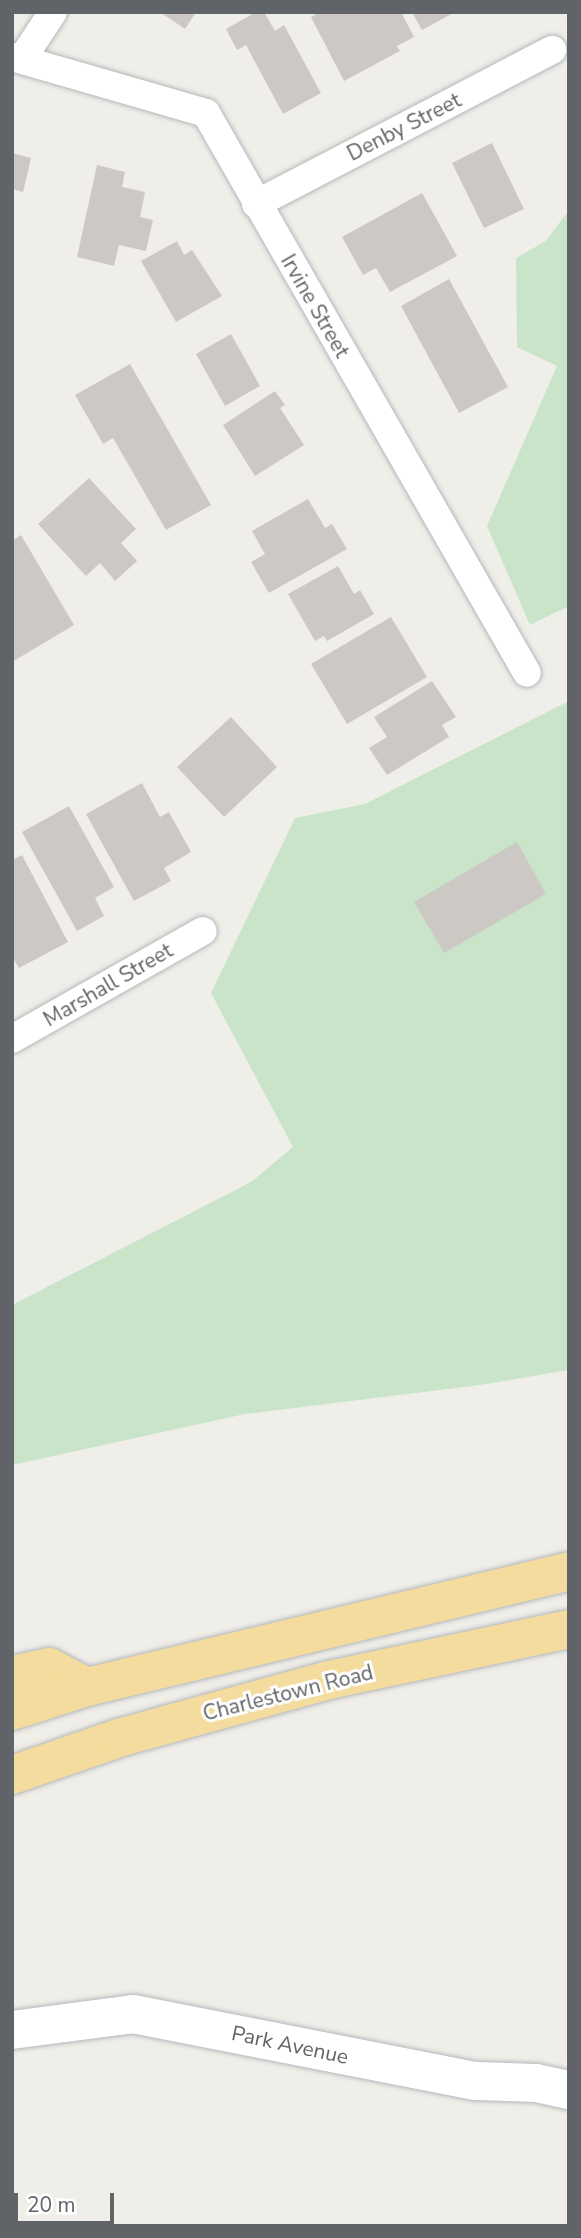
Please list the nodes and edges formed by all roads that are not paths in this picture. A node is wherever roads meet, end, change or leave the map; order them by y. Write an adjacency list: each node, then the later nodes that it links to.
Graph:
1 (53, 12): 3 (street)
2 (552, 50): 4 (street, Denby Street)
3 (17, 58): 4 (street, Irvine Street)
4 (256, 204): 5 (street, Irvine Street)
5 (527, 673)
6 (203, 931): 7 (street, Marshall Street)
7 (12, 1039)
8 (569, 1571): 11 (highway)
9 (569, 1629): 13 (highway, Charlestown Road)
10 (12, 1675): 11 (highway)
11 (87, 1687): 12 (highway)
12 (12, 1711)
13 (12, 1775)
14 (12, 2030): 15 (main road, Park Avenue)
15 (569, 2090)

